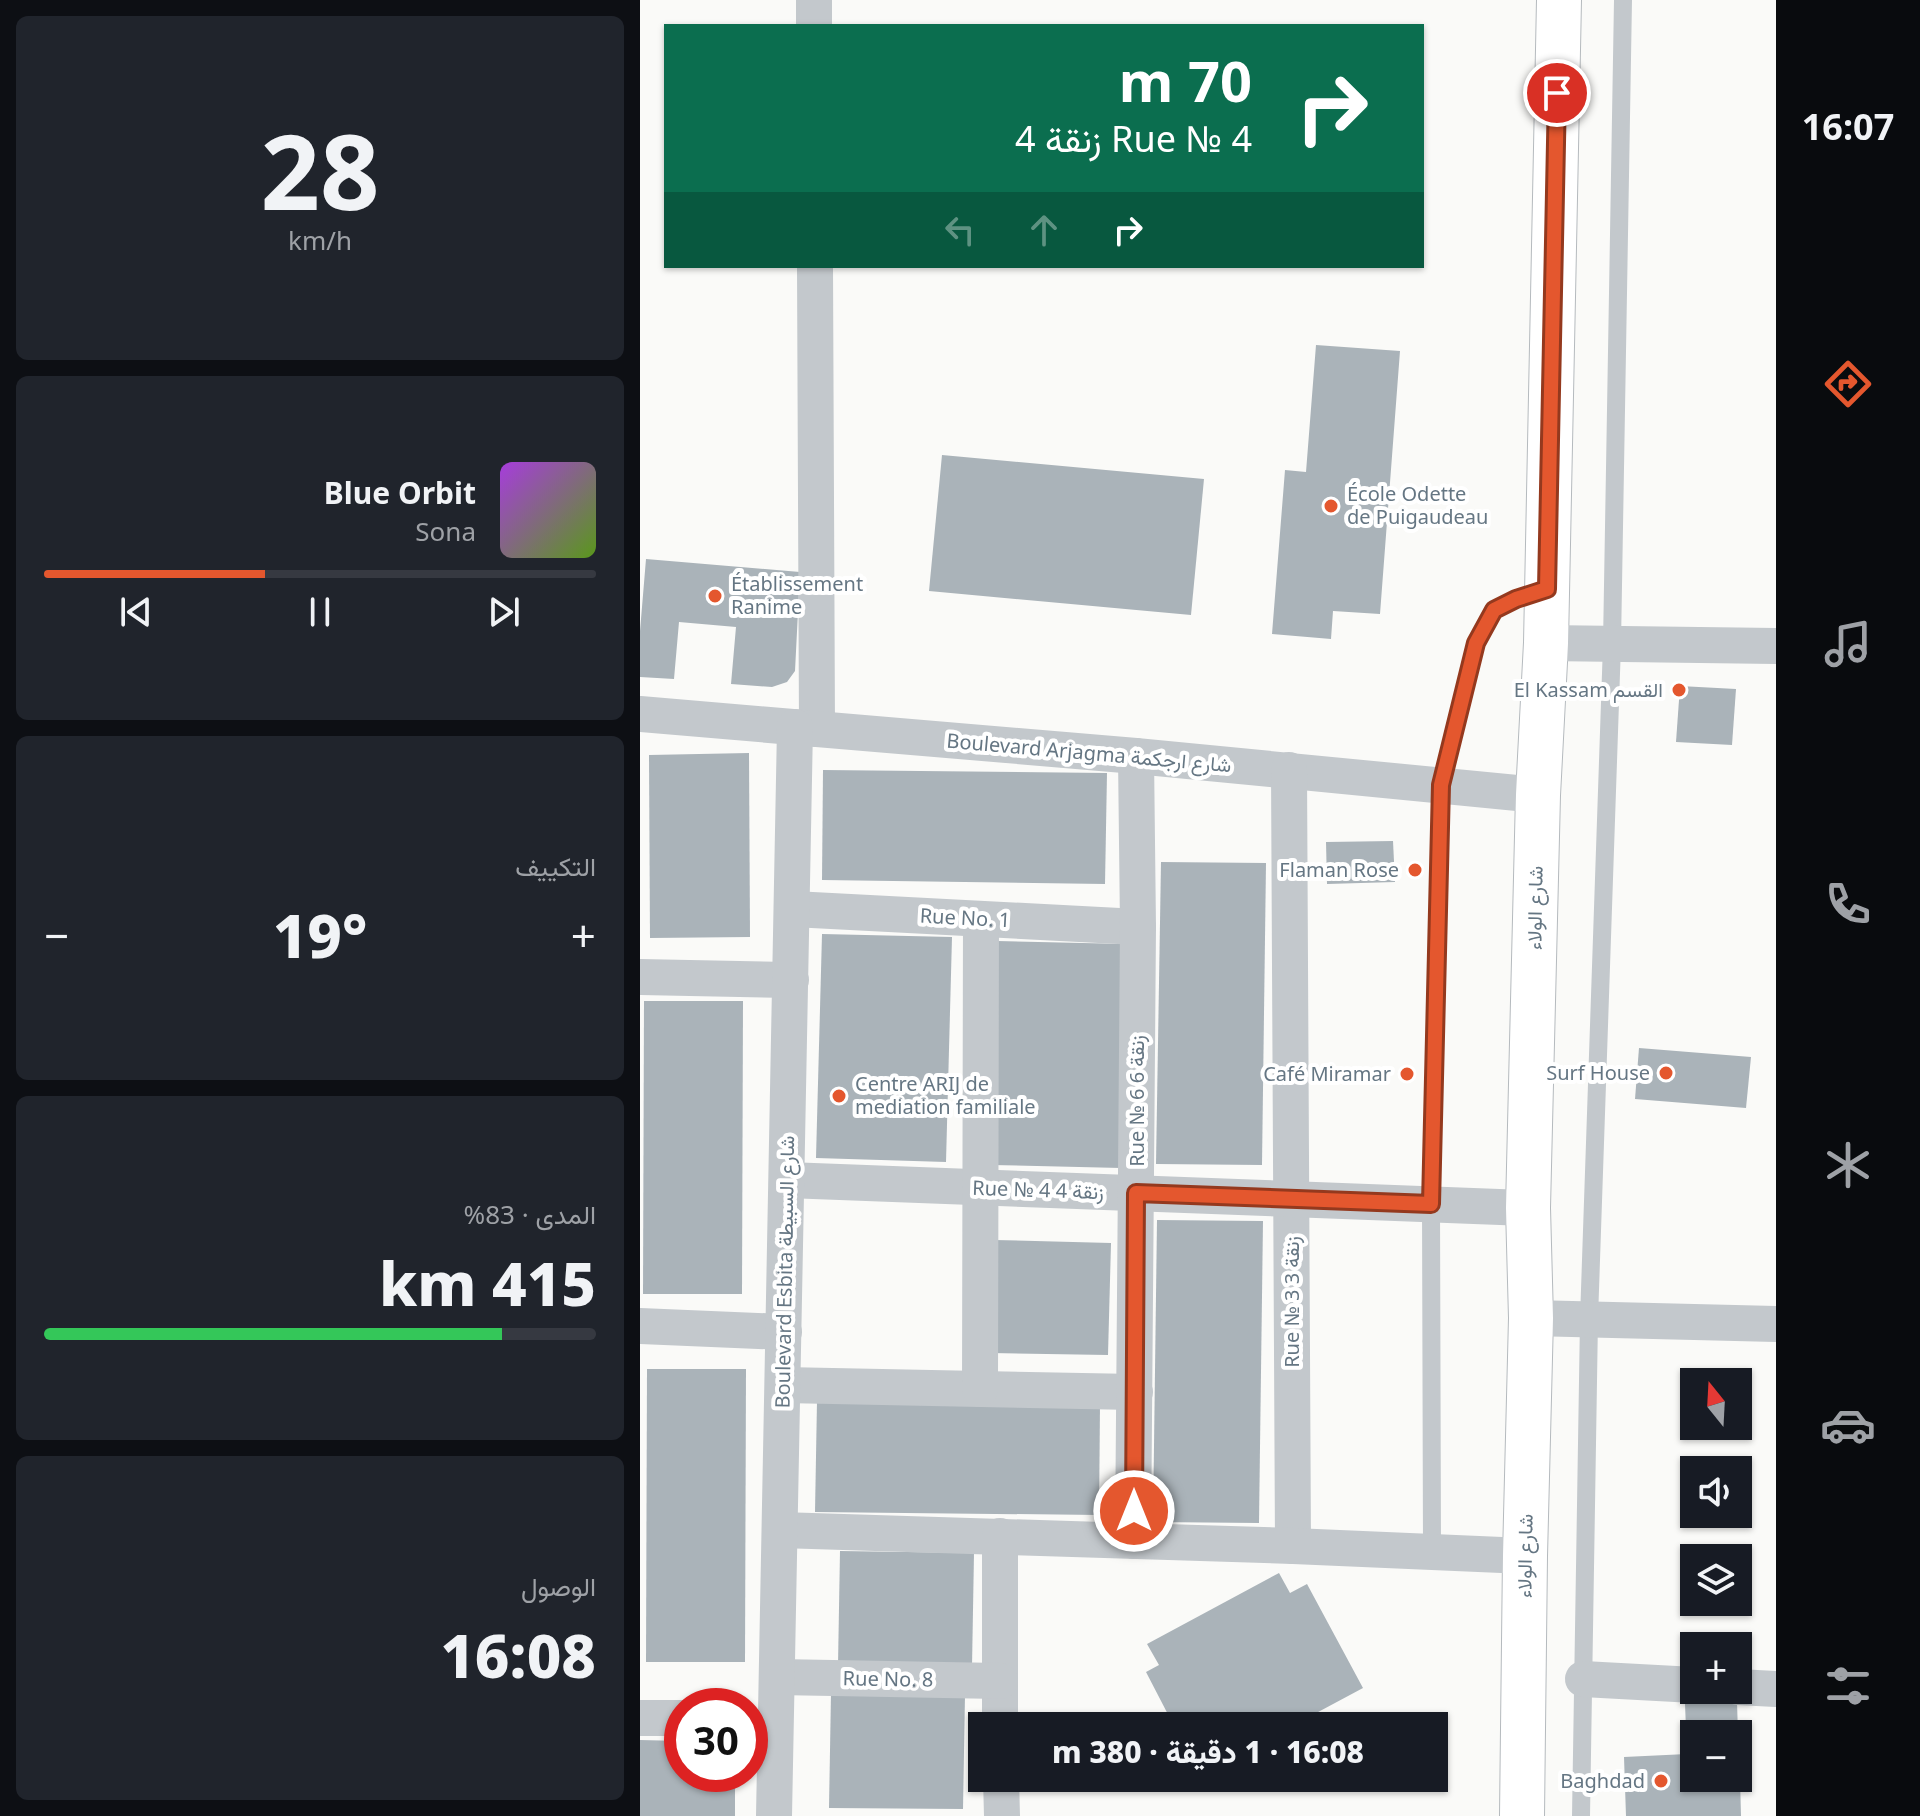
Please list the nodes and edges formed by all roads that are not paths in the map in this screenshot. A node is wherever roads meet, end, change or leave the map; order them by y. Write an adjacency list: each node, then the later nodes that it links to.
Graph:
1 (814, 0): 4 (street)
2 (1559, 0): 6 (main road, شارع الولاء)
3 (1623, 0): 8 (lane)
4 (814, 24)
5 (815, 268): 11 (street, Boulevard Esbita شارع السبيطة)
6 (1547, 589): 7 (main road, شارع الولاء); 14 (lane)
7 (1546, 643): 8 (street); 15 (main road, شارع الولاء)
8 (1612, 644): 9 (street); 28 (lane)
9 (1776, 646)
10 (640, 714): 11 (street, Boulevard Arjagma شارع ارجكمة)
11 (806, 728): 12 (street, Boulevard Arjagma شارع ارجكمة); 16 (street, Boulevard Esbita شارع السبيطة)
12 (1136, 756): 13 (street, Boulevard Arjagma شارع ارجكمة); 18 (street, Rue № 6 زنقة 6)
13 (1289, 770): 14 (street, Boulevard Arjagma شارع ارجكمة); 24 (street, Rue № 3 زنقة 3)
14 (1441, 785): 15 (street, Boulevard Arjagma شارع ارجكمة); 25 (lane)
15 (1538, 795): 26 (main road, شارع الولاء)
16 (793, 909): 17 (street, Rue No. 1); 20 (street, Boulevard Esbita شارع السبيطة)
17 (981, 919): 18 (street, Rue No. 1); 22 (street)
18 (1138, 927): 23 (street, Rue № 6 زنقة 6)
19 (640, 977): 20 (street)
20 (791, 980): 21 (street, Boulevard Esbita شارع السبيطة)
21 (787, 1180): 22 (street, Rue № 4 زنقة 4); 31 (street, Boulevard Esbita شارع السبيطة)
22 (980, 1188): 23 (street, Rue № 4 زنقة 4); 33 (street)
23 (1136, 1193): 24 (street, Rue № 4 زنقة 4); 34 (street, Rue № 6 زنقة 6)
24 (1291, 1199): 25 (street, Rue № 4 زنقة 4); 38 (street, Rue № 3 زنقة 3)
25 (1431, 1204): 26 (street, Rue № 4 زنقة 4); 39 (lane)
26 (1528, 1208): 27 (main road, شارع الولاء)
27 (1531, 1318): 28 (street); 40 (main road, شارع الولاء)
28 (1589, 1319): 29 (street); 42 (lane)
29 (1776, 1324)
30 (640, 1326): 31 (street)
31 (784, 1332): 32 (street, Boulevard Esbita شارع السبيطة)
32 (783, 1385): 33 (street); 35 (street, Boulevard Esbita شارع السبيطة)
33 (980, 1389): 34 (street)
34 (1135, 1392): 37 (street, Rue № 6 زنقة 6)
35 (780, 1530): 36 (street); 41 (street, Boulevard Esbita شارع السبيطة)
36 (1000, 1536): 37 (street); 43 (street)
37 (1133, 1541): 38 (street)
38 (1293, 1546): 39 (street)
39 (1432, 1552): 40 (street)
40 (1525, 1556): 55 (main road, شارع الولاء)
41 (777, 1677): 43 (street, Rue No. 8); 47 (street, Boulevard Esbita شارع السبيطة)
42 (1583, 1679): 44 (street); 56 (lane)
43 (1000, 1681): 48 (street)
44 (1680, 1684)
45 (1752, 1688): 46 (street)
46 (1776, 1689)
47 (768, 1704)
48 (1000, 1712)
49 (640, 1718): 50 (street)
50 (664, 1718)
51 (768, 1763): 53 (street, Boulevard Esbita شارع السبيطة)
52 (1001, 1792): 54 (street)
53 (774, 1816)
54 (1002, 1816)
55 (1522, 1816)
56 (1581, 1816)

